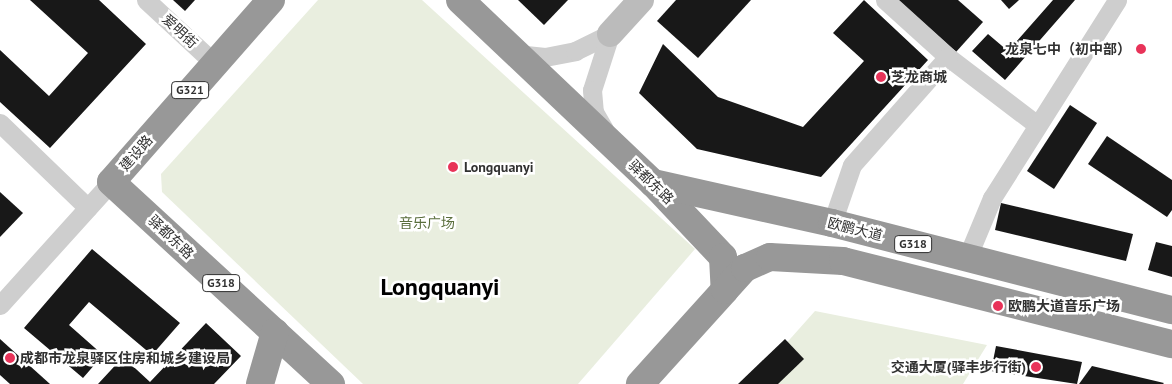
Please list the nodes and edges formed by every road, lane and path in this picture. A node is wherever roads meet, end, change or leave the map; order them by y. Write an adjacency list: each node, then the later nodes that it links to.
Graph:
1 (146, 0): 10 (street, 爱明街)
2 (271, 0): 10 (highway, 建设路 / G321)
3 (460, 0): 8 (highway, 驿都东路)
4 (641, 0): 7 (street)
5 (885, 0): 9 (street)
6 (1117, 0): 12 (street)
7 (610, 34): 8 (street); 13 (street)
8 (516, 54): 13 (highway, 驿都东路)
9 (948, 57): 12 (street); 17 (street)
10 (214, 63): 14 (highway, 建设路 / G321)
11 (0, 123): 16 (street)
12 (1036, 124): 18 (street)
13 (615, 147): 15 (highway, 驿都东路)
14 (111, 182): 16 (street, 建设路); 22 (highway, 驿都东路 / G318)
15 (653, 183): 17 (highway, 欧鹏大道 / G318); 19 (highway, 驿都东路)
16 (88, 208): 20 (street, 建设路)
17 (832, 223): 18 (highway, 欧鹏大道 / G318)
18 (967, 258): 21 (highway, 欧鹏大道 / G318)
19 (725, 290): 23 (highway, G318); 26 (highway, G318)
20 (0, 305)
21 (1172, 310)
22 (275, 332): 24 (highway); 25 (highway, 驿都东路 / G318)
23 (1172, 344)
24 (260, 384)
25 (331, 384)
26 (640, 384)

